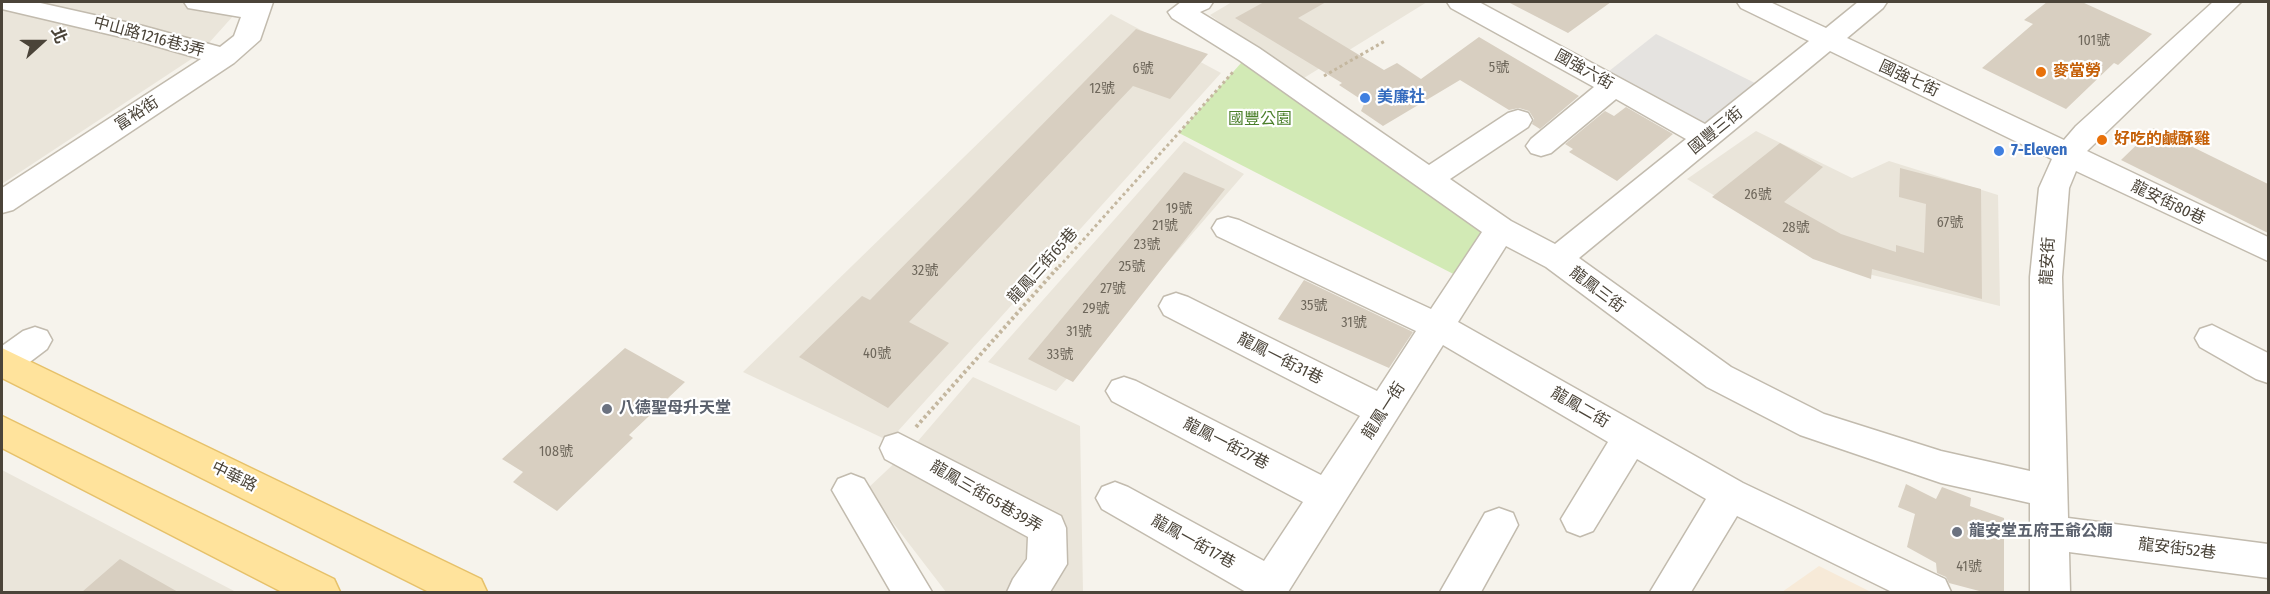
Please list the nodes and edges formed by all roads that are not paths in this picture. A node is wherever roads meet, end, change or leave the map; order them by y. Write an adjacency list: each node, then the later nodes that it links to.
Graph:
1 (3, 2): 10 (street, 中山路1216巷3弄)
2 (197, 2): 7 (street)
3 (1460, 2): 11 (street, 國強六街)
4 (1750, 2): 9 (street, 國強七街)
5 (1874, 2): 9 (street, 國豐三街)
6 (2228, 2): 15 (street, 龍安街)
7 (265, 5): 10 (street, 富裕街)
8 (1191, 7): 16 (street, 龍鳳三街)
9 (1826, 40): 13 (street, 國豐三街); 15 (street, 國強七街)
10 (224, 57): 17 (street, 富裕街)
11 (1614, 87): 13 (street, 國強六街); 14 (street)
12 (1518, 120): 16 (street)
13 (1707, 138): 21 (street, 國豐三街)
14 (1541, 146)
15 (2068, 155): 20 (street, 龍安街80巷); 34 (street, 龍安街)
16 (1429, 179): 19 (street, 龍鳳三街)
17 (2, 202)
18 (1228, 228): 23 (street, 龍鳳二街)
19 (1500, 229): 21 (street, 龍鳳三街); 23 (street, 龍鳳一街)
20 (2268, 250)
21 (1557, 259): 34 (street, 龍鳳三街)
22 (1176, 306): 29 (street, 龍鳳一街31巷)
23 (1439, 327): 29 (street, 龍鳳一街); 31 (street, 龍鳳二街)
24 (2212, 338): 27 (street)
25 (35, 340): 26 (street)
26 (2, 363): 44 (main road, 中華路)
27 (2268, 369)
28 (1124, 391): 36 (street, 龍鳳一街27巷)
29 (1384, 411): 36 (street, 龍鳳一街)
30 (2, 431): 43 (main road)
31 (1631, 437): 35 (street, 龍鳳二街); 38 (street)
32 (898, 447): 46 (street, 龍鳳三街65巷39弄)
33 (851, 490): 45 (street)
34 (2049, 491): 40 (street, 龍安街)
35 (1730, 494): 48 (street); 49 (street, 龍鳳二街)
36 (1328, 497): 42 (street, 龍鳳一街)
37 (1115, 498): 42 (street, 龍鳳一街17巷)
38 (1580, 519)
39 (1499, 525): 47 (street)
40 (2050, 533): 41 (street, 龍安街52巷); 50 (street, 龍安街)
41 (2268, 561)
42 (1268, 589)
43 (320, 592)
44 (467, 592)
45 (912, 592)
46 (1027, 592)
47 (1460, 592)
48 (1670, 592)
49 (1931, 592)
50 (2050, 592)

